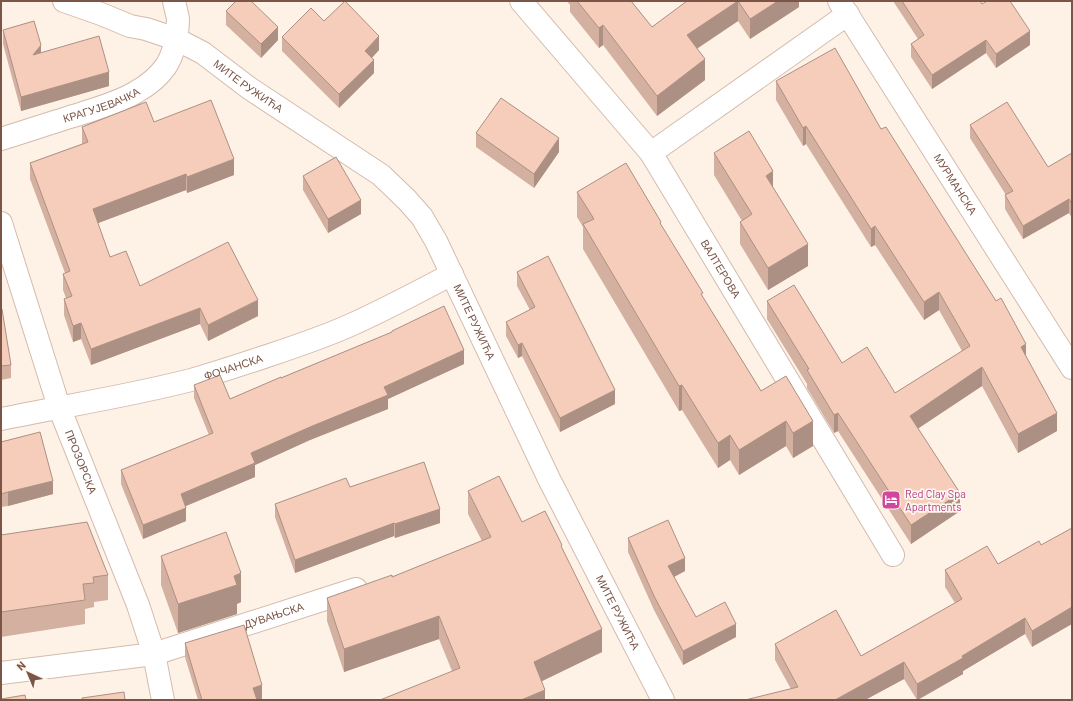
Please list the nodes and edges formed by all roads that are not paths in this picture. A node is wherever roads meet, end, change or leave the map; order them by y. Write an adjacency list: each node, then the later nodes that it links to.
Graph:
1 (64, 1): 5 (street, МИТЕ РУЖИЋА)
2 (174, 1): 5 (street)
3 (520, 1): 7 (street, ВАЛТЕРОВА)
4 (843, 8): 7 (street); 10 (street, МУРМАНСКА)
5 (176, 39): 6 (street, КРАГУЈЕВАЧКА); 9 (street, МИТЕ РУЖИЋА)
6 (1, 139)
7 (651, 153): 13 (street, ВАЛТЕРОВА)
8 (1, 223): 11 (street, ПРОЗОРСКА)
9 (452, 274): 11 (street, ФОЧАНСКА); 18 (street, МИТЕ РУЖИЋА)
10 (1072, 368)
11 (59, 407): 12 (street, ФОЧАНСКА); 15 (street, ПРОЗОРСКА)
12 (1, 419)
13 (893, 555)
14 (373, 584): 15 (street, ДУВАЊСКА)
15 (154, 654): 16 (street, ДУВАЊСКА); 17 (street, ПРОЗОРСКА)
16 (1, 673)
17 (163, 700)
18 (663, 700)

